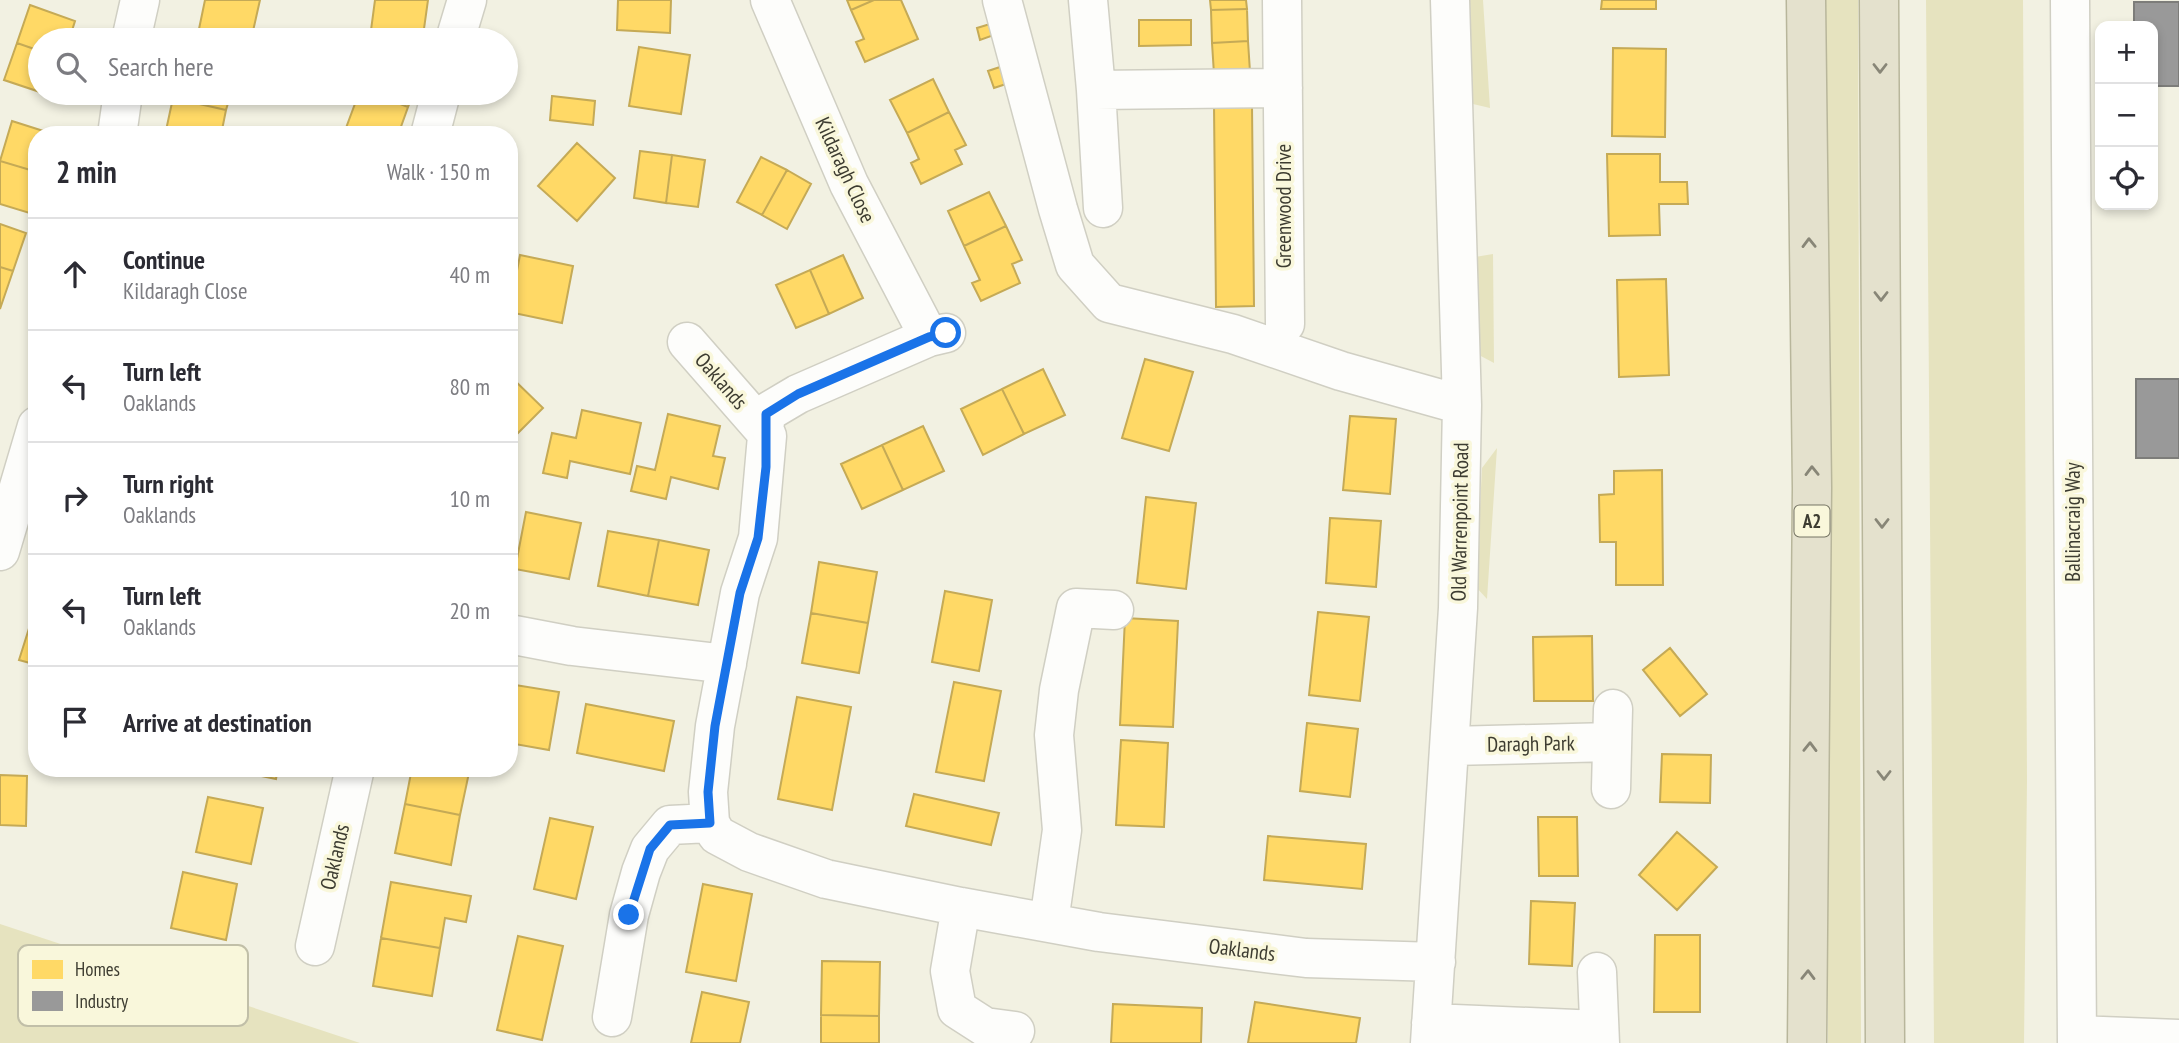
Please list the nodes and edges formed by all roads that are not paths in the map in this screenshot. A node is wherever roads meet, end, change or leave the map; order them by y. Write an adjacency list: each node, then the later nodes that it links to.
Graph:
1 (141, 0): 11 (street)
2 (467, 0): 12 (street)
3 (770, 0): 23 (street, Kildaragh Close)
4 (1002, 0): 22 (street)
5 (1088, 0): 14 (street)
6 (1282, 0): 13 (street, Greenwood Drive)
7 (1450, 0): 22 (street, Old Warrenpoint Road)
8 (1806, 0): 44 (highway, A2, one-way to 8)
9 (1879, 0): 45 (highway, one-way to 45)
10 (2070, 0): 43 (street, Ballinacraig Way)
11 (134, 28)
12 (459, 28)
13 (1283, 88): 14 (street); 20 (street, Greenwood Drive)
14 (1097, 90): 19 (street)
15 (121, 105): 17 (street)
16 (438, 105): 18 (street)
17 (118, 126)
18 (432, 126)
19 (1103, 208)
20 (1285, 324)
21 (687, 342): 23 (street, Oaklands)
22 (1462, 405): 29 (street, Old Warrenpoint Road)
23 (764, 430): 28 (street)
24 (28, 456): 25 (street)
25 (0, 551)
26 (1114, 610): 34 (street)
27 (518, 636): 28 (street)
28 (727, 664): 32 (street)
29 (1451, 746): 31 (street, Daragh Park); 36 (street, Old Warrenpoint Road)
30 (353, 777): 35 (street, Oaklands)
31 (1611, 789)
32 (710, 823): 33 (street, Oaklands); 38 (street)
33 (961, 907): 34 (street, Oaklands); 39 (street)
34 (1049, 922): 36 (street, Oaklands)
35 (315, 946)
36 (1436, 962): 40 (street, Old Warrenpoint Road)
37 (1597, 972): 41 (street)
38 (612, 1017)
39 (1015, 1031)
40 (1431, 1033): 41 (street)
41 (1599, 1037)
42 (2179, 1038): 43 (street)
43 (2077, 1039)
44 (1807, 1043)
45 (1885, 1043)

